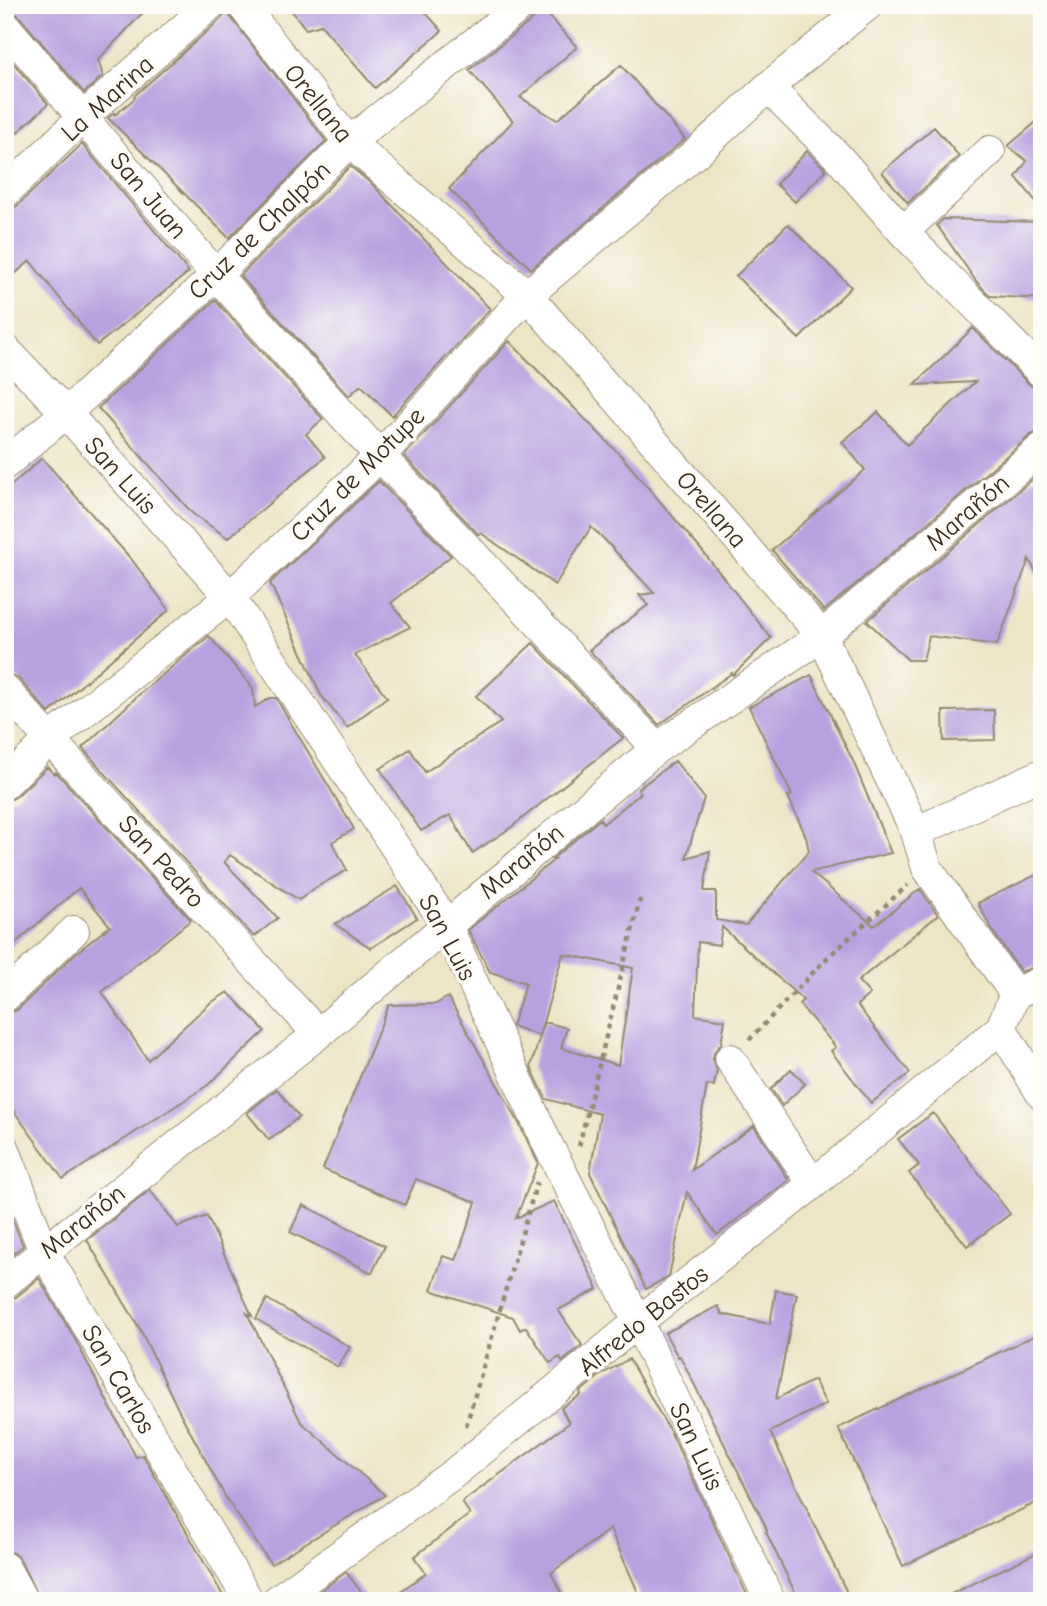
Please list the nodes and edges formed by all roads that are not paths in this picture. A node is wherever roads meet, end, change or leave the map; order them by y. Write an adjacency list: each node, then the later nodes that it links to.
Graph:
1 (211, 5): 7 (street, La Marina)
2 (242, 5): 8 (street, Orellana)
3 (522, 5): 8 (street, Cruz de Chalpón)
4 (869, 5): 6 (street, Cruz de Motupe)
5 (5, 26): 7 (street, San Juan)
6 (768, 88): 11 (street); 13 (street, Cruz de Motupe)
7 (83, 117): 10 (street, La Marina); 12 (street, San Juan)
8 (349, 142): 12 (street, Cruz de Chalpón); 13 (street, Orellana)
9 (990, 151): 11 (street)
10 (5, 193)
11 (903, 232): 15 (street)
12 (216, 275): 16 (street, Cruz de Chalpón); 18 (street, San Juan)
13 (527, 296): 18 (street, Cruz de Motupe); 21 (street, Orellana)
14 (5, 349): 16 (street, San Luis)
15 (1042, 373)
16 (66, 413): 19 (street, Cruz de Chalpón); 20 (street, San Luis)
17 (1042, 448): 21 (street, Marañón)
18 (380, 456): 20 (street, Cruz de Motupe); 24 (street, San Juan)
19 (5, 464)
20 (230, 597): 23 (street, Cruz de Motupe); 28 (street, San Luis)
21 (822, 636): 24 (street, Marañón); 27 (street, Orellana)
22 (5, 690): 23 (street, San Pedro)
23 (51, 738): 26 (street, Cruz de Motupe); 34 (street, San Pedro)
24 (657, 748): 28 (street, Marañón)
25 (1042, 774): 27 (street)
26 (5, 784)
27 (916, 832): 31 (street, Orellana)
28 (446, 924): 34 (street, Marañón); 41 (street, San Luis)
29 (75, 931): 32 (street)
30 (1042, 981): 31 (street)
31 (1015, 994): 33 (street)
32 (5, 997)
33 (1001, 1028): 36 (street); 38 (street, Alfredo Bastos)
34 (318, 1034): 39 (street, Marañón)
35 (730, 1059): 38 (street)
36 (1042, 1095)
37 (5, 1150): 39 (street, San Carlos)
38 (813, 1184): 41 (street, Alfredo Bastos)
39 (44, 1252): 40 (street, Marañón); 44 (street, San Carlos)
40 (5, 1283)
41 (638, 1322): 45 (street, Alfredo Bastos); 46 (street, San Luis)
42 (5, 1568): 43 (street)
43 (23, 1601)
44 (249, 1601)
45 (276, 1601)
46 (771, 1601)

